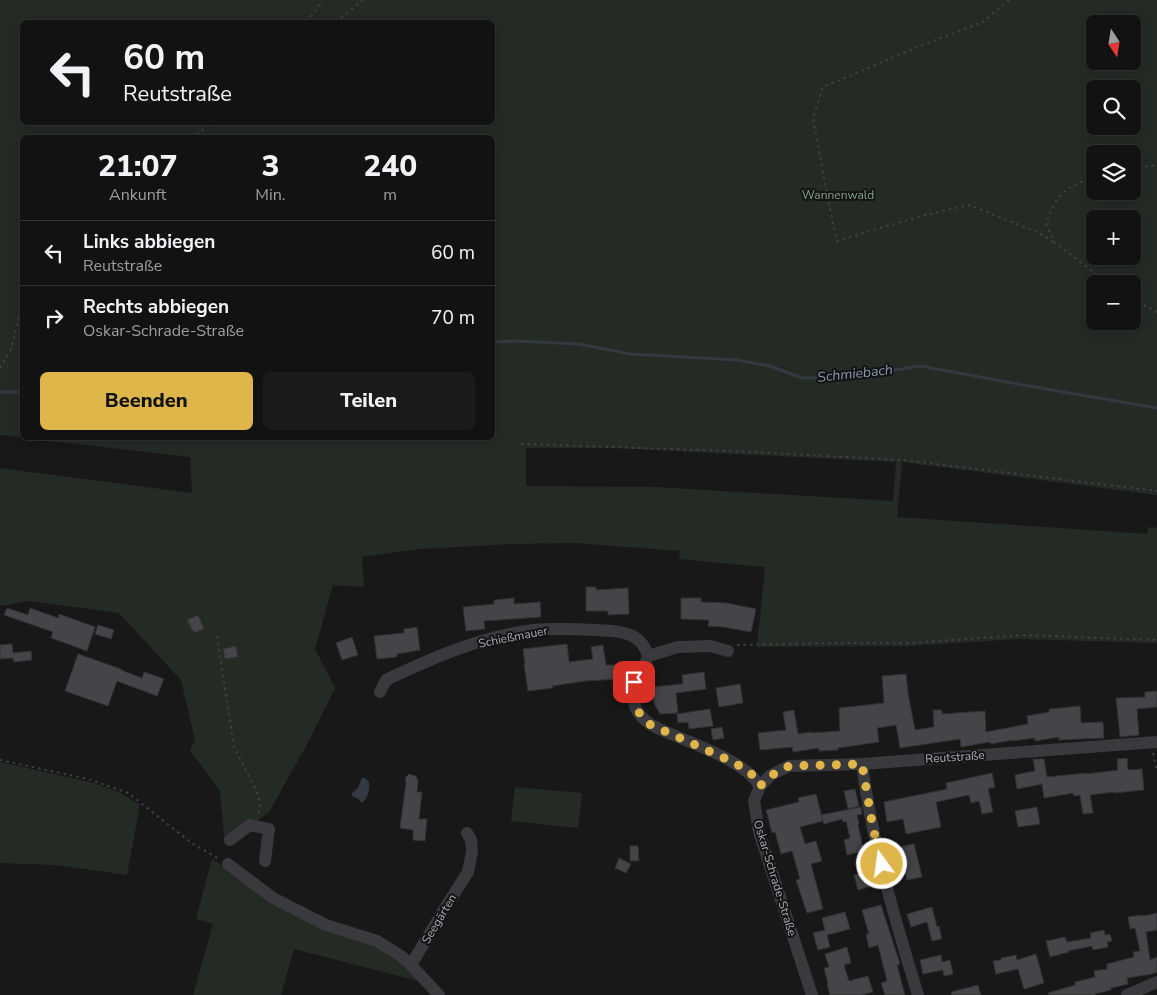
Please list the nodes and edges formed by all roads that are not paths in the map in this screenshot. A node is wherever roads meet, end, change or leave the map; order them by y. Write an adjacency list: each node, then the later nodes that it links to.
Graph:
1 (728, 651): 2 (street)
2 (648, 656): 3 (street, Schießmauer); 6 (street)
3 (380, 692)
4 (1155, 743): 5 (street, Reutstraße)
5 (862, 764): 6 (street, Reutstraße); 15 (street)
6 (760, 786): 14 (street, Oskar-Schrade-Straße)
7 (467, 833): 11 (street, Seegärten)
8 (230, 840): 9 (street)
9 (265, 861)
10 (228, 864): 11 (street)
11 (411, 965): 13 (street)
12 (1157, 982): 16 (street)
13 (439, 995)
14 (812, 995)
15 (918, 995)
16 (1127, 995)

